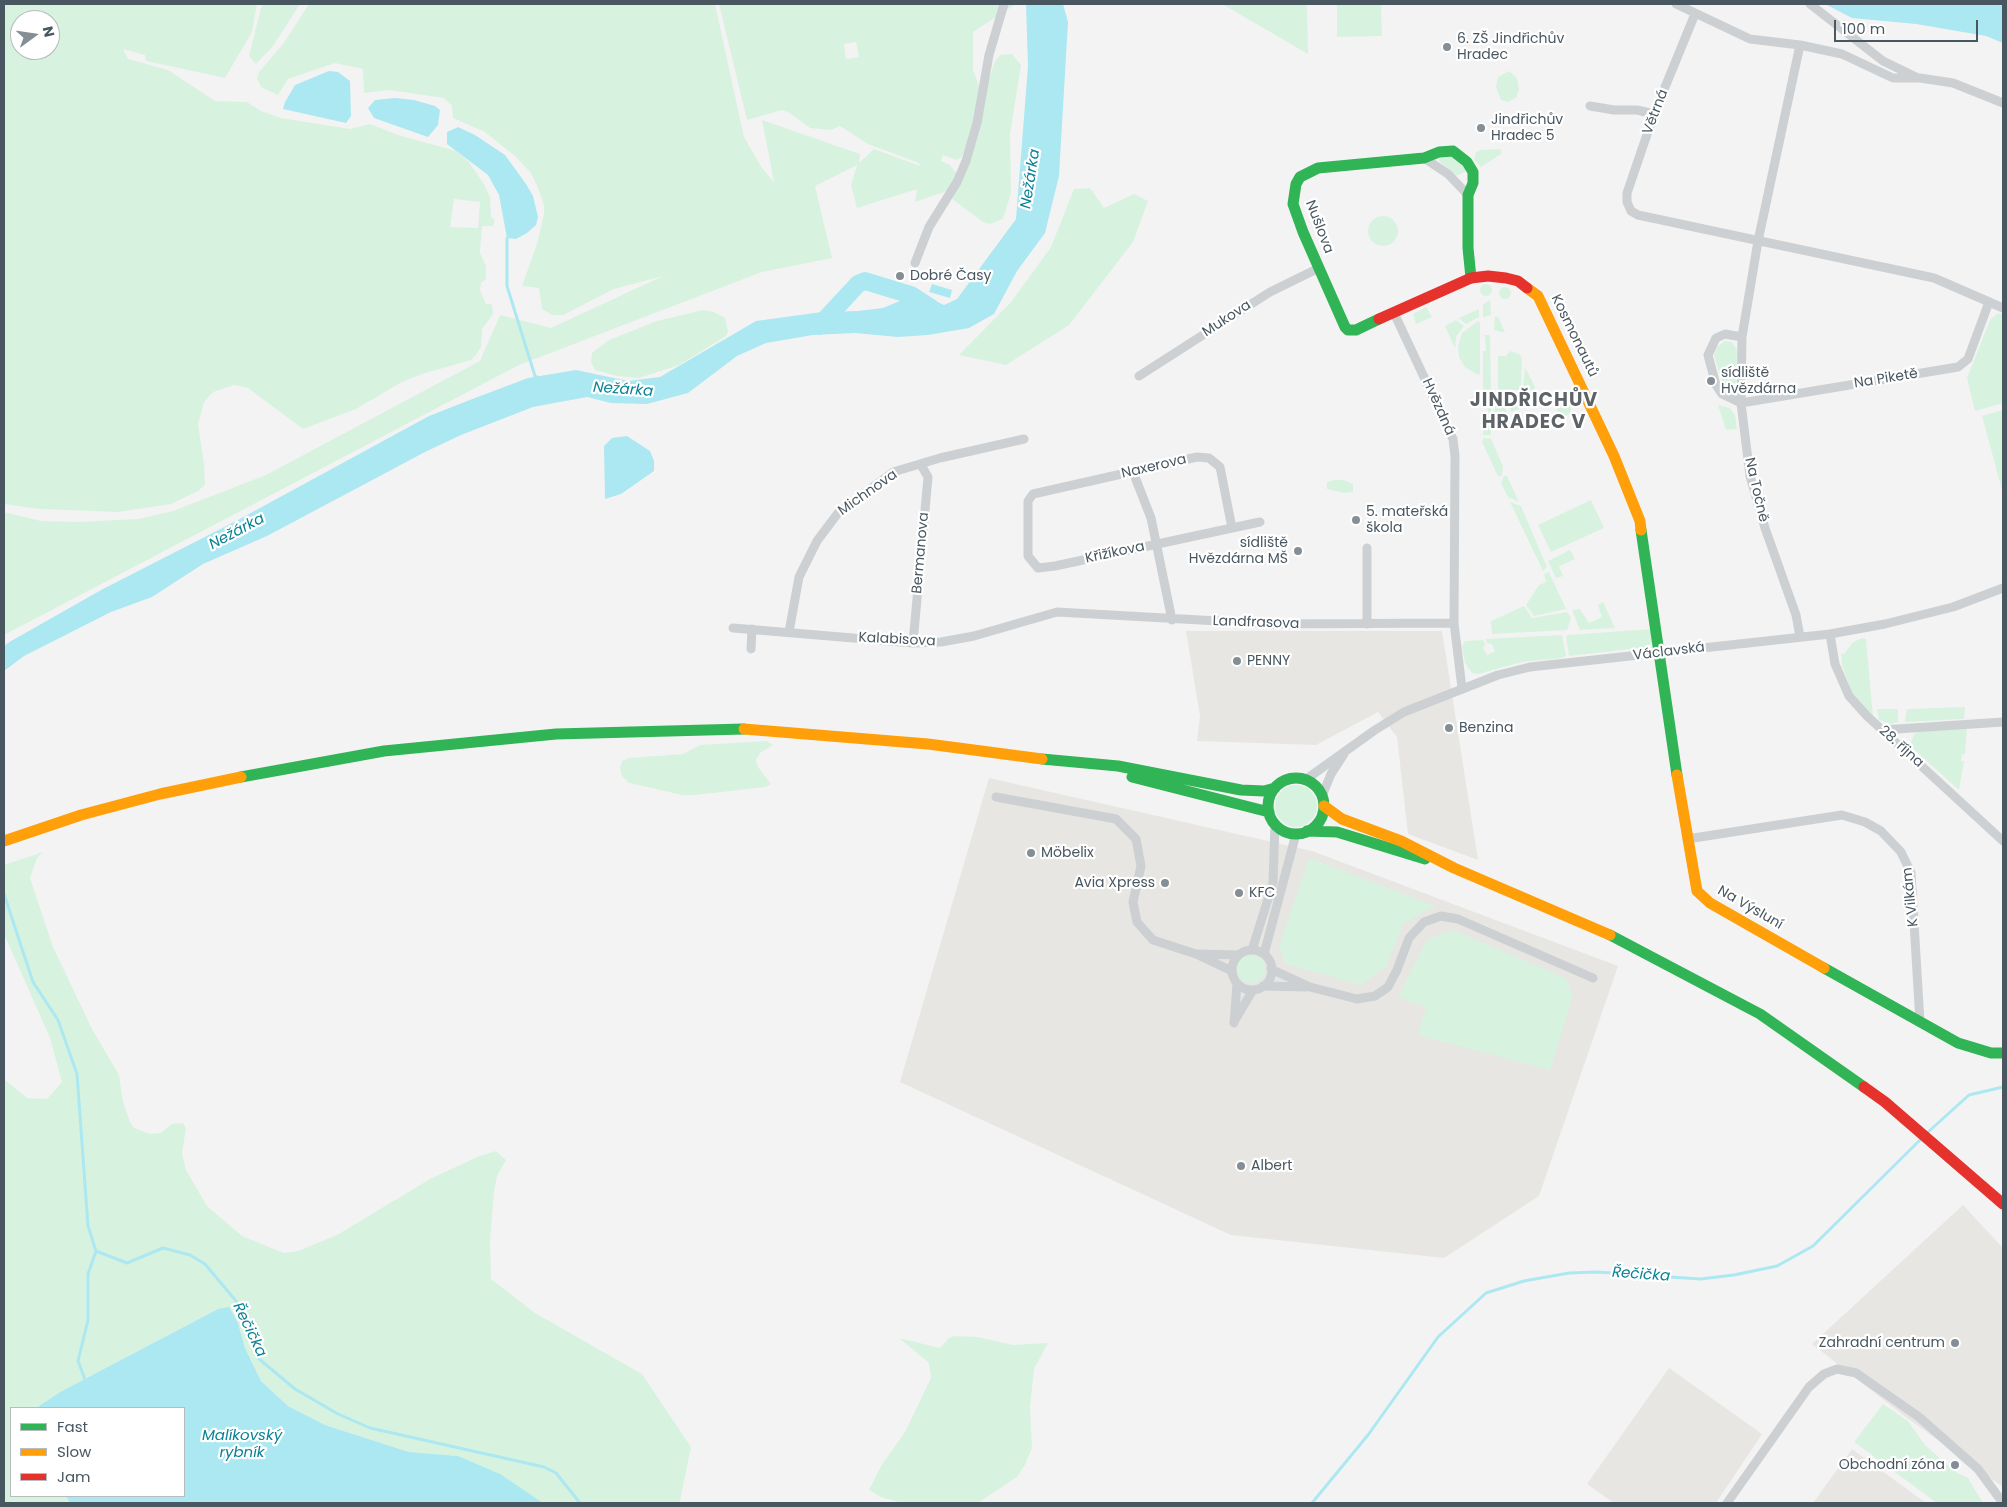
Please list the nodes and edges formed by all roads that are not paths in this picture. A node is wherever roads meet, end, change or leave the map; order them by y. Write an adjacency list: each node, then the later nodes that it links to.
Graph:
1 (1004, 4): 13 (street)
2 (1676, 4): 4 (street)
3 (1810, 4): 6 (street)
4 (1695, 14): 5 (street); 9 (street, Větrná)
5 (1800, 45): 6 (street); 12 (street)
6 (1920, 78): 7 (street)
7 (2003, 103)
8 (1590, 106): 9 (street)
9 (1654, 114): 12 (street, Větrná)
10 (1424, 158): 11 (street); 11 (main road, Nušlova); 14 (main road, Nušlova)
11 (1468, 195): 15 (main road)
12 (1758, 241): 16 (street); 19 (street)
13 (915, 263)
14 (1319, 268): 18 (main road, Nušlova); 20 (street, Mukova)
15 (1471, 278): 18 (main road, Kosmonautů); 42 (main road, Kosmonautů)
16 (1989, 302): 17 (street); 21 (street, Na Piketě)
17 (2003, 308)
18 (1394, 313): 33 (street, Hvězdná)
19 (1742, 337): 21 (street, Na Točně); 21 (street)
20 (1139, 376)
21 (1741, 403): 39 (street, Na Točně)
22 (1024, 440): 23 (street, Michnova)
23 (921, 465): 37 (street, Michnova); 40 (street, Bermanova)
24 (1133, 472): 25 (street, Naxerova); 27 (street, Naxerova); 28 (street)
25 (1028, 502): 28 (street, Křižíkova)
26 (1260, 522): 27 (street, Křižíkova)
27 (1232, 528): 28 (street, Křižíkova)
28 (1156, 544): 32 (street)
29 (1367, 548): 34 (street)
30 (2003, 588): 38 (street, Václavská)
31 (1057, 612): 32 (street, Landfrasova); 40 (street, Kalabisova)
32 (1172, 620): 34 (street, Landfrasova)
33 (1454, 623): 34 (street, Landfrasova); 43 (street, Hvězdná)
34 (1367, 624)
35 (733, 628): 36 (street, Kalabisova)
36 (752, 629): 37 (street, Kalabisova); 41 (street)
37 (789, 632): 40 (street, Kalabisova)
38 (1830, 634): 39 (street, Václavská); 45 (street, 28. října)
39 (1800, 637): 42 (street, Václavská)
40 (913, 643)
41 (751, 649)
42 (1661, 653): 43 (street, Václavská); 55 (main road, Na Výsluní)
43 (1462, 688): 46 (street, Václavská)
44 (2003, 722): 45 (street)
45 (1882, 730): 57 (street, 28. října)
46 (1347, 750): 48 (street, Václavská); 51 (street, Václavská)
47 (1068, 762): 49 (main road); 52 (main road); 56 (main road)
48 (1305, 780): 49 (main road); 51 (main road)
49 (1275, 788): 52 (main road)
50 (996, 797): 60 (street)
51 (1323, 801): 54 (main road); 58 (main road)
52 (1269, 812): 53 (main road)
53 (1275, 824): 54 (main road); 59 (street)
54 (1302, 833): 58 (main road); 61 (street)
55 (1687, 839): 70 (main road, Na Výsluní); 70 (street, K Vilkám)
56 (4, 841)
57 (2003, 841)
58 (1454, 868): 72 (main road)
59 (1252, 950): 61 (street); 62 (street)
60 (1196, 954): 62 (street); 64 (street)
61 (1264, 954): 63 (street)
62 (1237, 956): 64 (street)
63 (1271, 968): 67 (street); 68 (street)
64 (1232, 971): 66 (street)
65 (1593, 978): 68 (street)
66 (1237, 984): 69 (street); 69 (street)
67 (1264, 986): 68 (street); 69 (street)
68 (1310, 987)
69 (1253, 990)
70 (1920, 1022): 71 (main road, Na Výsluní)
71 (2003, 1053)
72 (2003, 1204)
73 (1727, 1503): 74 (street)
74 (2003, 1503)

